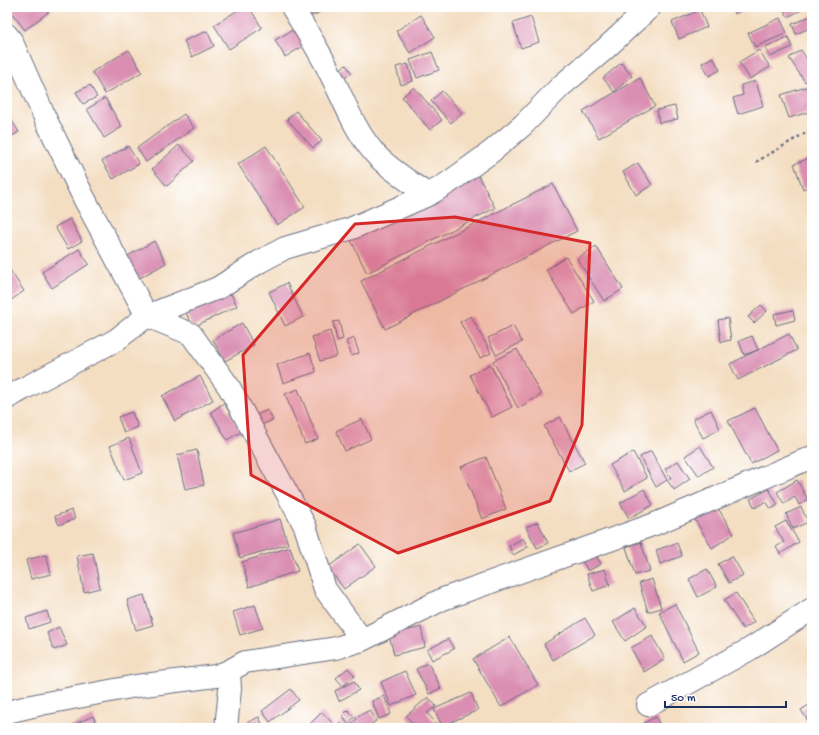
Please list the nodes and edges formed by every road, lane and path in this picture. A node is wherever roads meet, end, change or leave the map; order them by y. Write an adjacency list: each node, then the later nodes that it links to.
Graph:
1 (292, 7): 6 (street)
2 (650, 7): 6 (street)
3 (7, 35): 7 (street)
4 (812, 129): 5 (path)
5 (756, 162)
6 (428, 195): 7 (street)
7 (147, 316): 8 (street); 11 (street)
8 (7, 398)
9 (812, 457): 11 (street)
10 (812, 609): 13 (street)
11 (362, 640): 12 (street)
12 (229, 672): 14 (street); 15 (street)
13 (648, 705)
14 (7, 712)
15 (226, 728)

